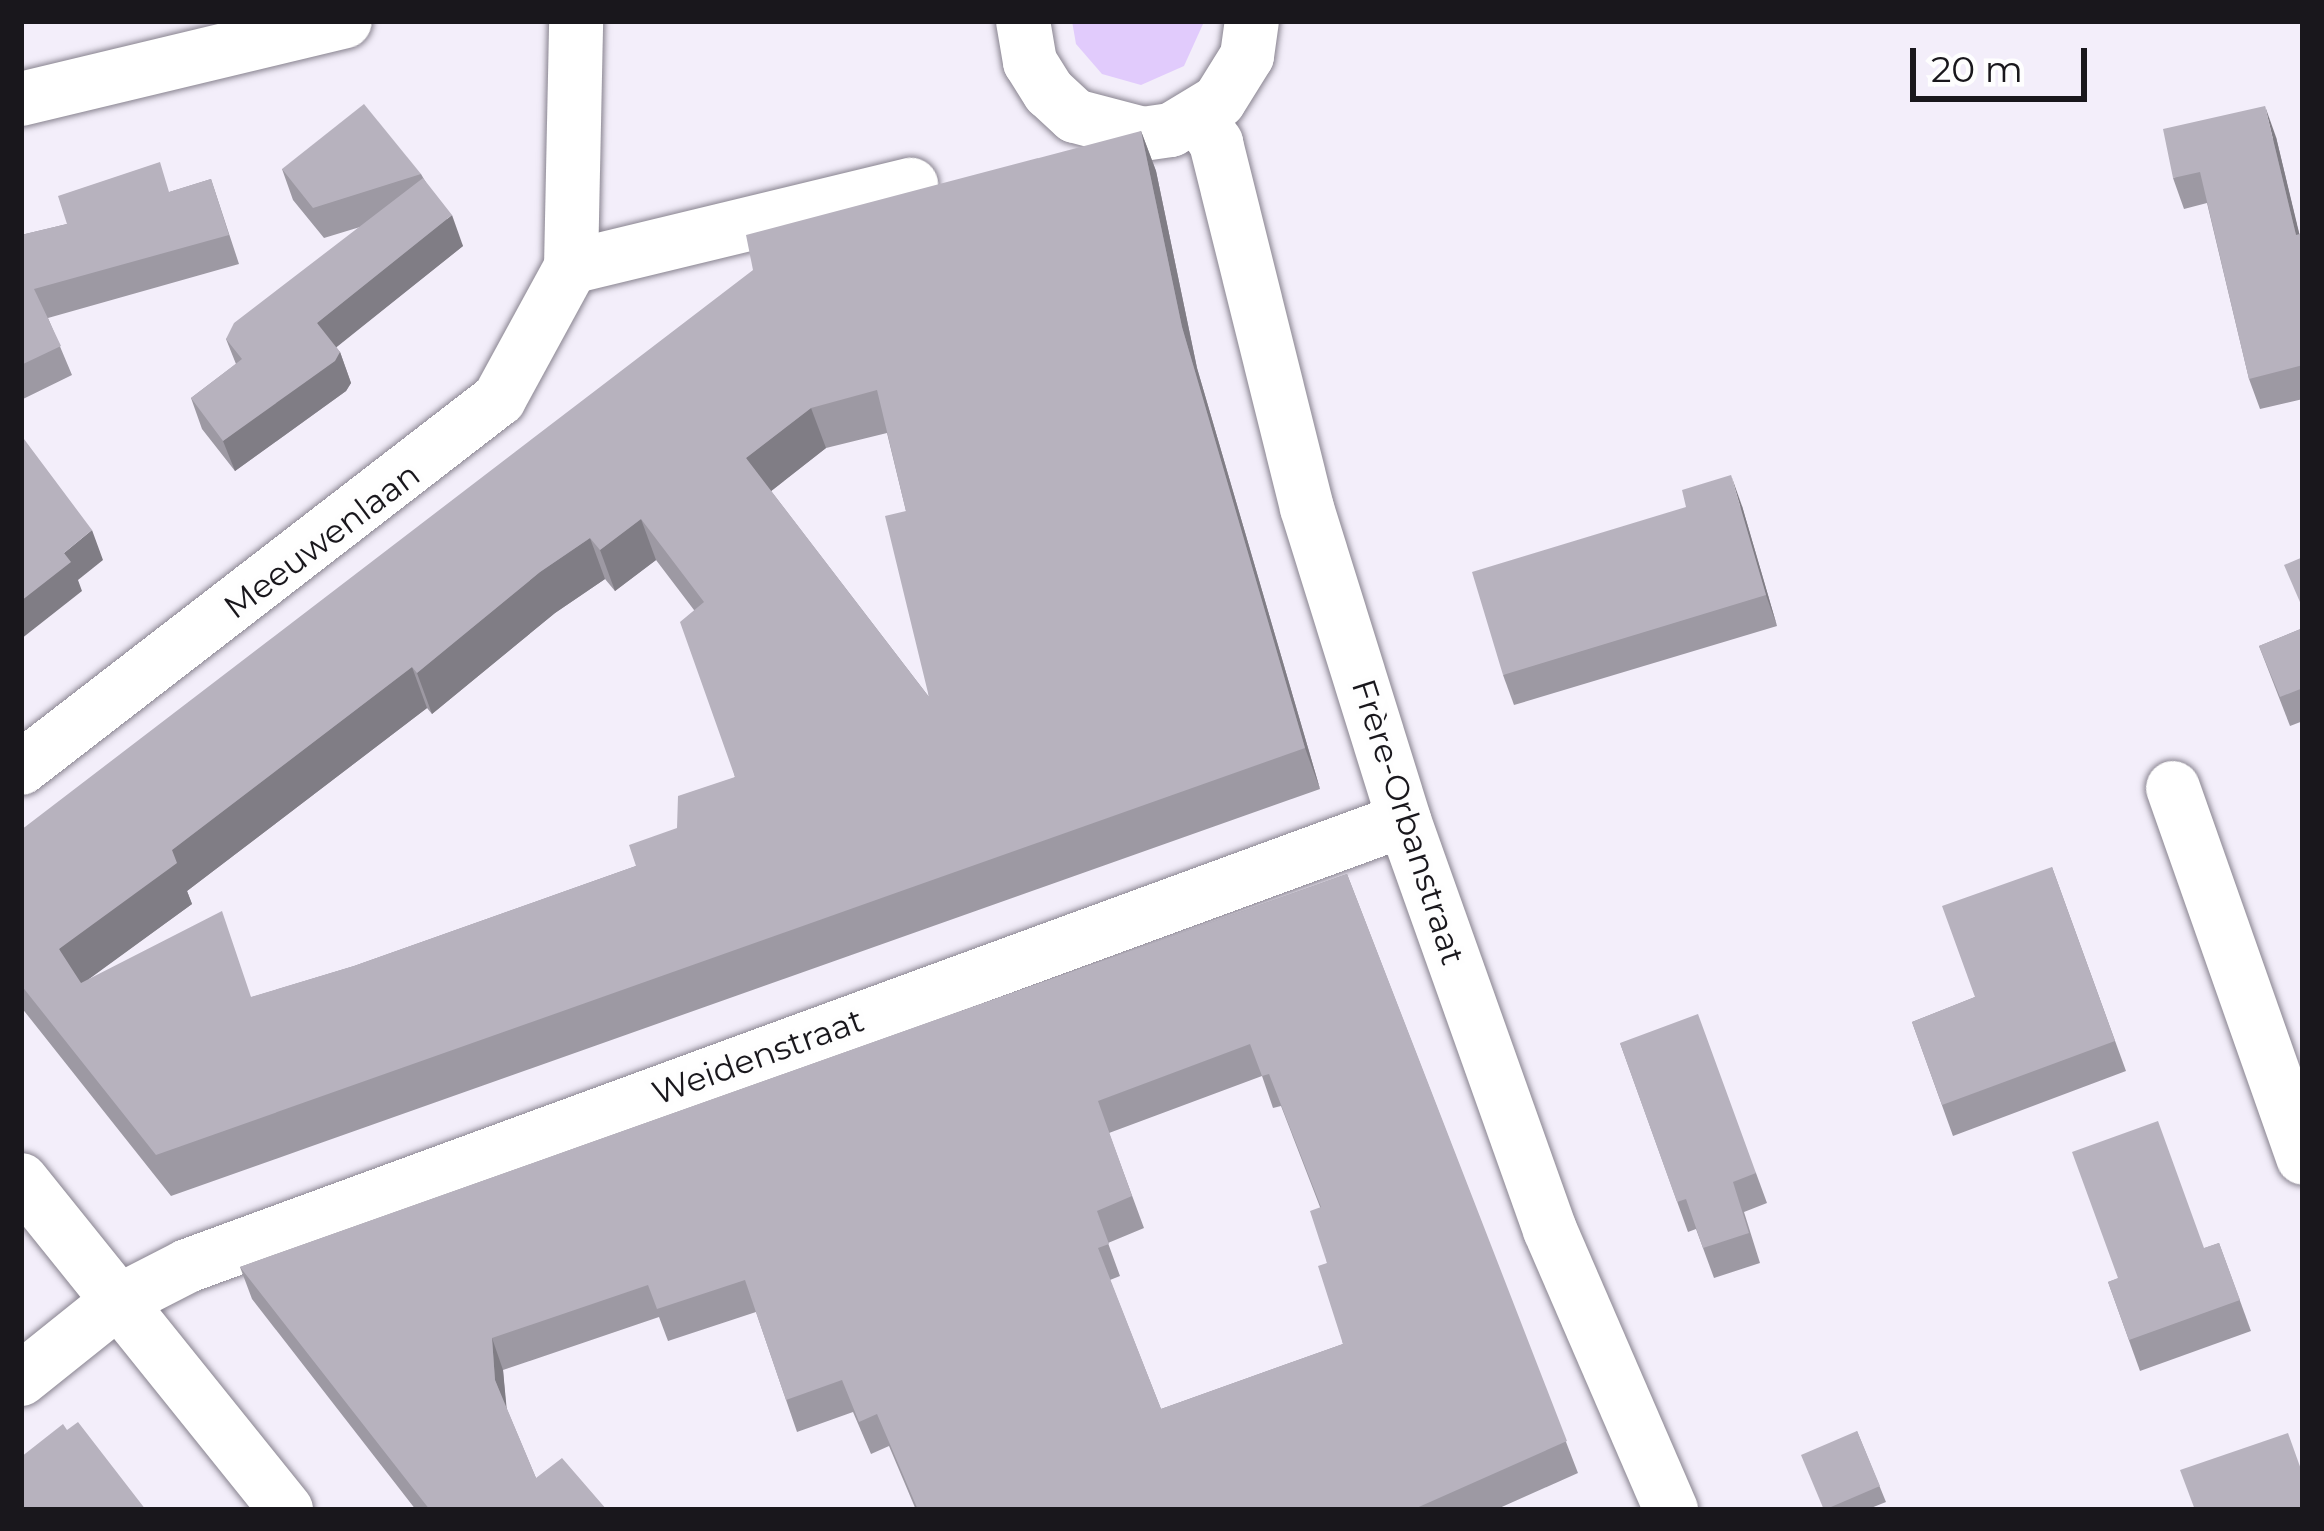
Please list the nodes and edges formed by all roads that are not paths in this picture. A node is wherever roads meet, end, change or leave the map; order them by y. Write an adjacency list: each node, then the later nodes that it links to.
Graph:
1 (345, 21): 5 (street)
2 (576, 21): 8 (street, Meeuwenlaan)
3 (1023, 21): 6 (street)
4 (1252, 21): 6 (street)
5 (21, 99)
6 (1198, 117): 11 (street, Frère-Orbanstraat)
7 (911, 185): 8 (street)
8 (571, 267): 9 (street, Meeuwenlaan)
9 (21, 768)
10 (2173, 788): 12 (street)
11 (1404, 820): 14 (street, Weidenstraat); 16 (street, Frère-Orbanstraat)
12 (2303, 1158)
13 (21, 1180): 14 (street)
14 (117, 1302): 15 (street, Weidenstraat); 17 (street)
15 (21, 1379)
16 (1655, 1505)
17 (286, 1510)

